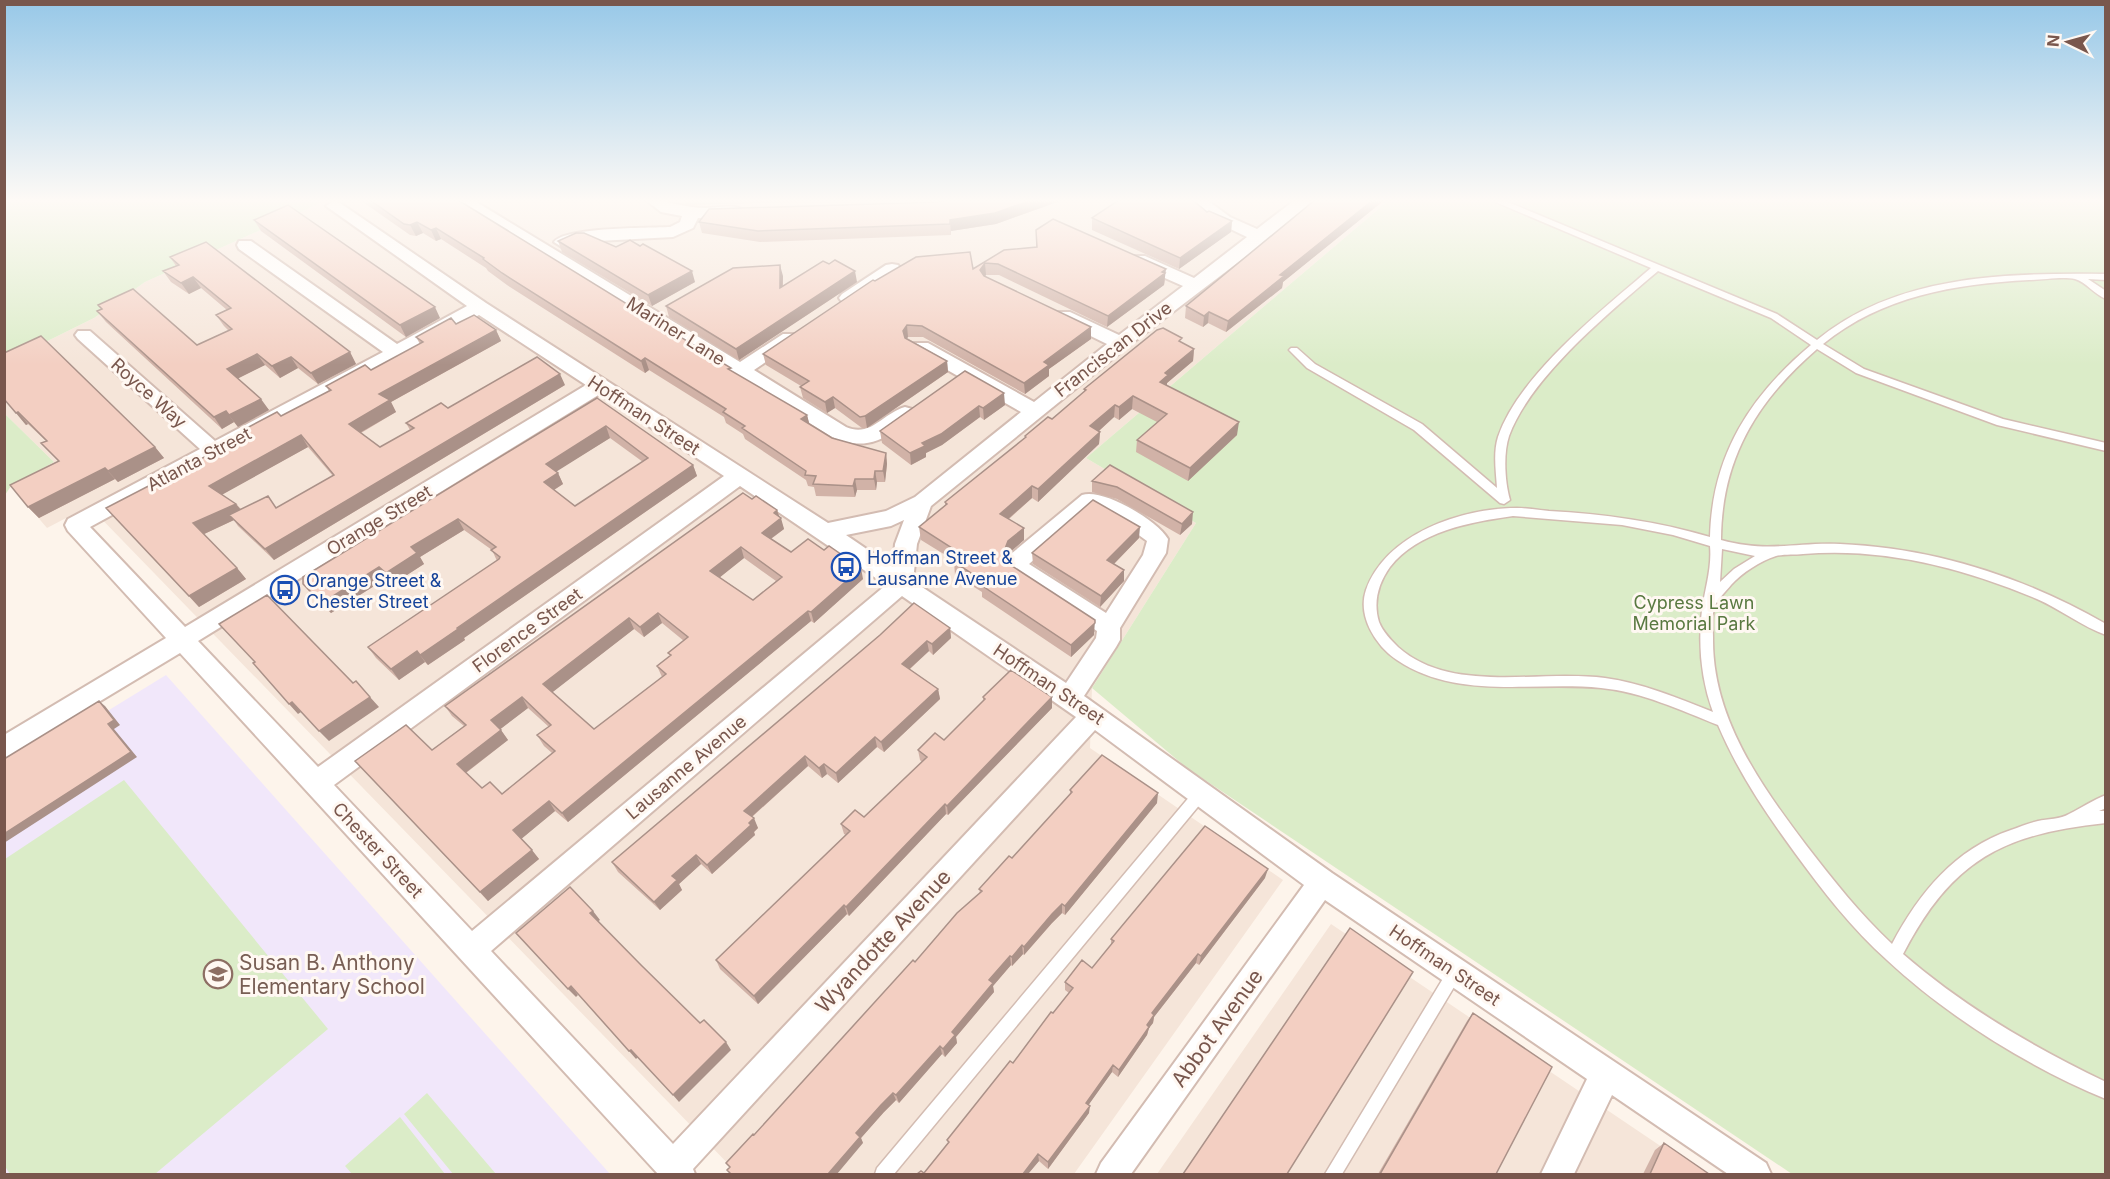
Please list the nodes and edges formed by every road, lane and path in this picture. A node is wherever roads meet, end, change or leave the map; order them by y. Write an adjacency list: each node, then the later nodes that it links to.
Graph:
1 (259, 255): 24 (street)
2 (405, 255): 14 (street, Hoffman Street)
3 (554, 255): 17 (street, Mariner Lane)
4 (1127, 255): 11 (street)
5 (1236, 255): 11 (street, Franciscan Drive)
6 (1629, 255): 7 (lane)
7 (1658, 267): 22 (lane); 34 (lane)
8 (892, 269): 15 (street)
9 (2078, 276): 10 (lane); 12 (lane); 22 (lane)
10 (2106, 276)
11 (1195, 285): 21 (street, Franciscan Drive)
12 (2106, 296)
13 (673, 305): 17 (street)
14 (480, 307): 24 (street, Atlanta Street); 28 (street, Hoffman Street)
15 (835, 307)
16 (1045, 307): 21 (street)
17 (652, 317): 25 (street, Mariner Lane)
18 (807, 326): 25 (street)
19 (84, 335): 32 (street, Royce Way)
20 (915, 343): 26 (street)
21 (1120, 343): 30 (street, Franciscan Drive)
22 (1818, 344): 31 (lane); 39 (lane)
23 (1294, 350): 34 (lane)
24 (398, 353): 32 (street, Atlanta Street)
25 (740, 371): 29 (street, Mariner Lane)
26 (965, 372): 27 (street); 30 (street)
27 (946, 385)
28 (599, 386): 33 (street, Hoffman Street); 45 (street, Orange Street)
29 (917, 406)
30 (1035, 411): 35 (street, Franciscan Drive)
31 (2106, 447)
32 (213, 451): 37 (street, Atlanta Street)
33 (738, 477): 38 (street, Hoffman Street); 50 (street, Florence Street)
34 (1503, 498): 36 (lane)
35 (922, 501): 38 (street, Franciscan Drive); 41 (street)
36 (1515, 512): 39 (lane); 48 (lane)
37 (76, 525): 45 (street, Chester Street)
38 (825, 532): 41 (street, Hoffman Street)
39 (1715, 541): 40 (lane); 42 (lane)
40 (1778, 551): 42 (lane); 44 (lane)
41 (902, 584): 46 (street, Hoffman Street); 56 (street, Lausanne Avenue)
42 (1708, 608): 48 (lane)
43 (1109, 627): 43 (street); 46 (street)
44 (2106, 630)
45 (183, 639): 49 (street, Orange Street); 50 (street, Chester Street)
46 (1069, 698): 47 (street, Hoffman Street)
47 (1093, 715): 51 (street, Hoffman Street); 61 (street, Wyandotte Avenue)
48 (1723, 722): 57 (lane)
49 (4, 748)
50 (316, 783): 56 (street, Chester Street)
51 (1201, 793): 55 (street, Hoffman Street); 62 (lane)
52 (2106, 801): 54 (lane)
53 (2106, 817): 54 (lane)
54 (2056, 823): 57 (lane)
55 (1322, 882): 58 (street, Hoffman Street); 63 (street, Abbot Avenue)
56 (471, 950): 61 (street, Chester Street)
57 (1894, 956): 60 (lane)
58 (1455, 972): 59 (street, Hoffman Street); 64 (lane)
59 (1606, 1074): 65 (street); 66 (street, Hoffman Street)
60 (2106, 1091)
61 (676, 1171)
62 (883, 1174)
63 (1112, 1174)
64 (1332, 1174)
65 (1557, 1174)
66 (1755, 1174)

